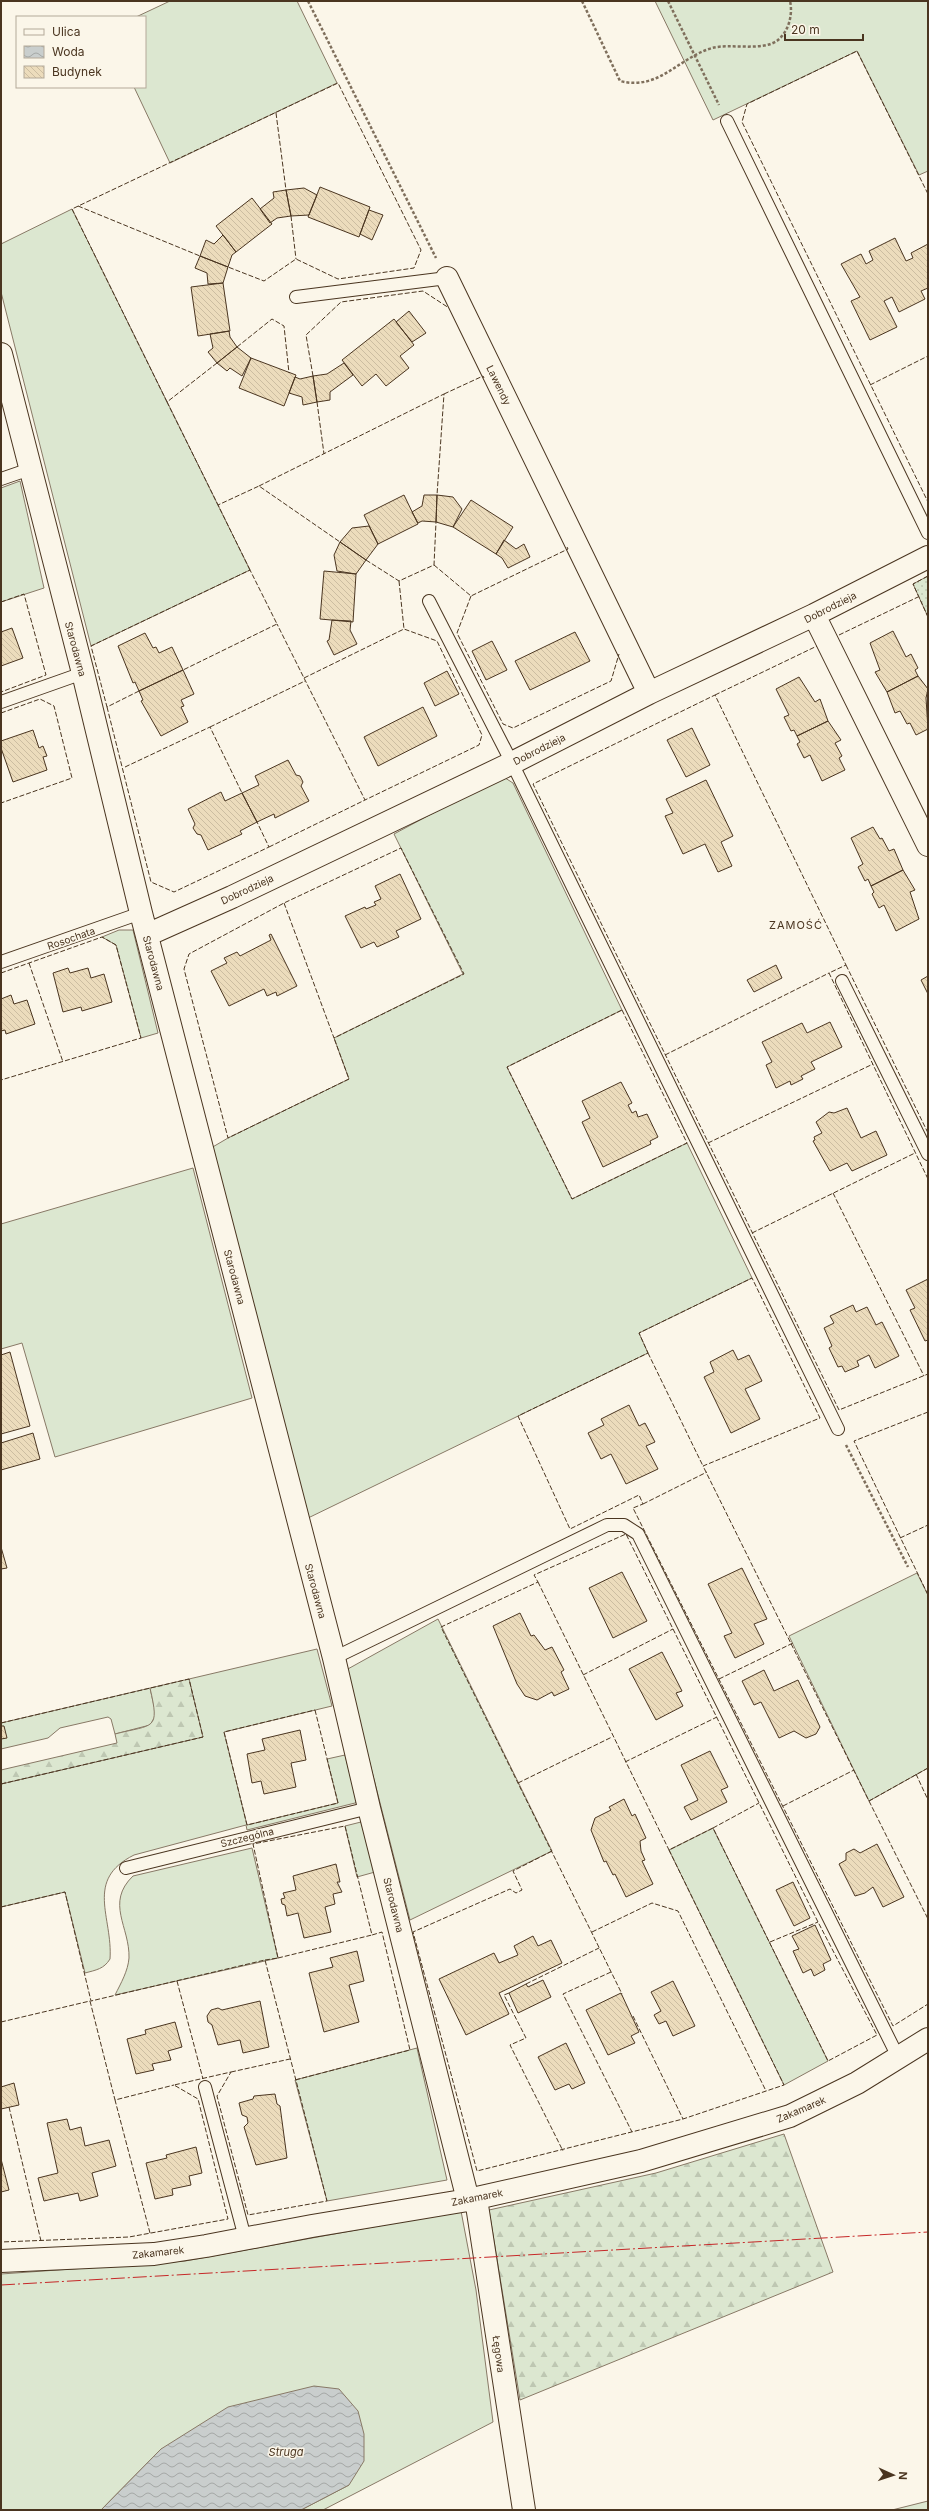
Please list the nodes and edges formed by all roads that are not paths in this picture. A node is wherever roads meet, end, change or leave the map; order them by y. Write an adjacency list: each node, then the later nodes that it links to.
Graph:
1 (727, 121): 7 (lane)
2 (447, 278): 3 (lane); 12 (street, Lawendy)
3 (296, 297)
4 (1, 354): 5 (street, Starodawna)
5 (30, 469): 6 (lane); 11 (street, Starodawna)
6 (1, 479)
7 (928, 533)
8 (928, 557): 10 (street, Dobrodzieja)
9 (429, 601): 14 (lane)
10 (814, 615): 12 (street, Dobrodzieja); 15 (street)
11 (83, 673): 13 (lane); 16 (street, Starodawna)
12 (649, 693): 14 (street, Dobrodzieja)
13 (1, 702)
14 (512, 763): 17 (street, Dobrodzieja); 21 (lane)
15 (928, 845)
16 (141, 913): 17 (street, Starodawna); 18 (lane, Rosochata)
17 (147, 935): 22 (street, Starodawna)
18 (1, 962)
19 (842, 981): 20 (lane)
20 (928, 1154)
21 (838, 1429)
22 (334, 1658): 23 (street, Starodawna); 26 (lane)
23 (369, 1808): 24 (lane, Szczególna); 28 (street, Starodawna)
24 (126, 1868)
25 (928, 2039): 26 (street, Zakamarek)
26 (899, 2059): 28 (street, Zakamarek)
27 (205, 2087): 29 (lane)
28 (472, 2199): 29 (street, Zakamarek); 31 (street, Łęgowa)
29 (245, 2238): 30 (street, Zakamarek)
30 (1, 2262)
31 (524, 2510)

